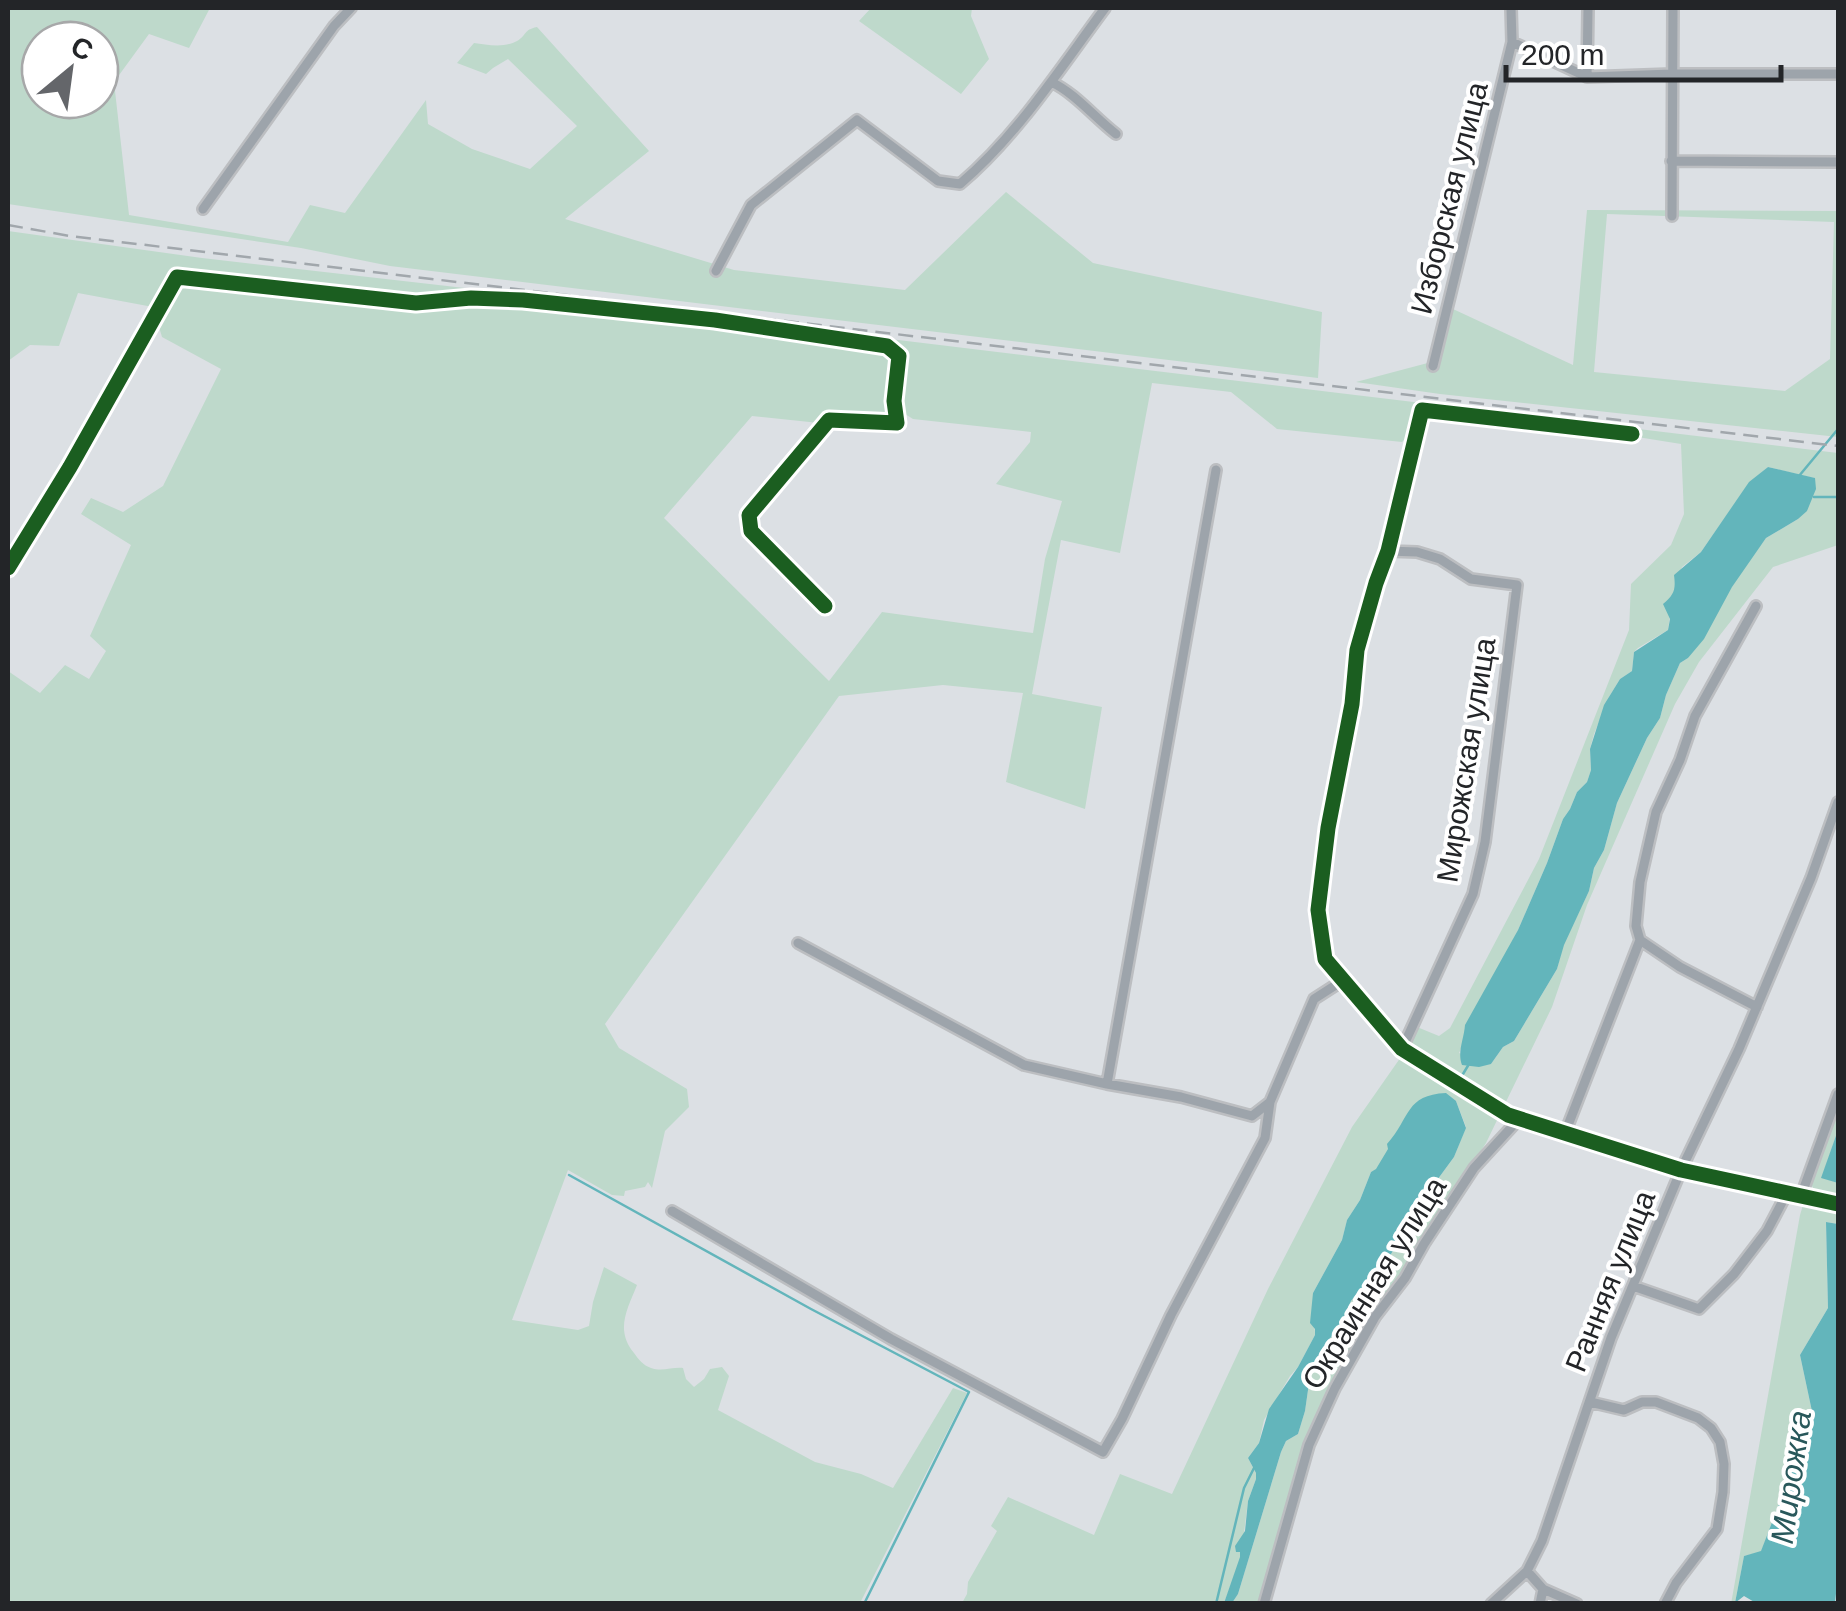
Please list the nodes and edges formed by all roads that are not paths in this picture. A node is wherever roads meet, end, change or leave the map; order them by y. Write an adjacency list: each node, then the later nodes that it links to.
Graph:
1 (351, 8): 14 (street)
2 (1106, 8): 10 (street)
3 (1512, 8): 6 (street, Изборская улица)
4 (1588, 8): 9 (street)
5 (1673, 8): 7 (street)
6 (1512, 42): 9 (street); 17 (street, Изборская улица)
7 (1672, 74): 8 (street); 9 (street); 12 (street)
8 (1838, 74)
9 (1588, 77)
10 (1050, 82): 11 (street); 16 (street)
11 (1116, 134)
12 (1671, 162): 13 (street); 15 (street)
13 (1838, 162)
14 (203, 209)
15 (1672, 216)
16 (716, 271)
17 (1433, 366)
18 (1632, 434): 20 (street)
19 (1216, 470): 30 (street)
20 (1388, 551): 27 (street); 29 (street, Мирожская улица)
21 (8, 568): 22 (street)
22 (825, 606)
23 (1756, 606): 25 (street)
24 (1838, 802): 28 (street, Ранняя улица)
25 (1640, 940): 28 (street); 34 (street)
26 (798, 943): 30 (street)
27 (1342, 981): 29 (street); 32 (street)
28 (1757, 1007): 35 (street, Ранняя улица)
29 (1402, 1049): 33 (street)
30 (1107, 1084): 32 (street)
31 (1838, 1094): 37 (street)
32 (1270, 1102): 39 (street)
33 (1519, 1118): 34 (street); 44 (street, Окраинная улица)
34 (1565, 1133): 35 (street)
35 (1681, 1170): 36 (street); 40 (street, Ранняя улица)
36 (1787, 1192): 37 (street); 40 (street)
37 (1801, 1196): 38 (street)
38 (1838, 1204)
39 (672, 1211)
40 (1632, 1286): 41 (street, Ранняя улица)
41 (1590, 1402): 42 (street, Ранняя улица); 48 (street)
42 (1527, 1571): 43 (street); 45 (street, Ранняя улица)
43 (1543, 1589): 46 (street); 47 (street)
44 (1264, 1604)
45 (1491, 1604)
46 (1540, 1604)
47 (1577, 1604)
48 (1665, 1604)

